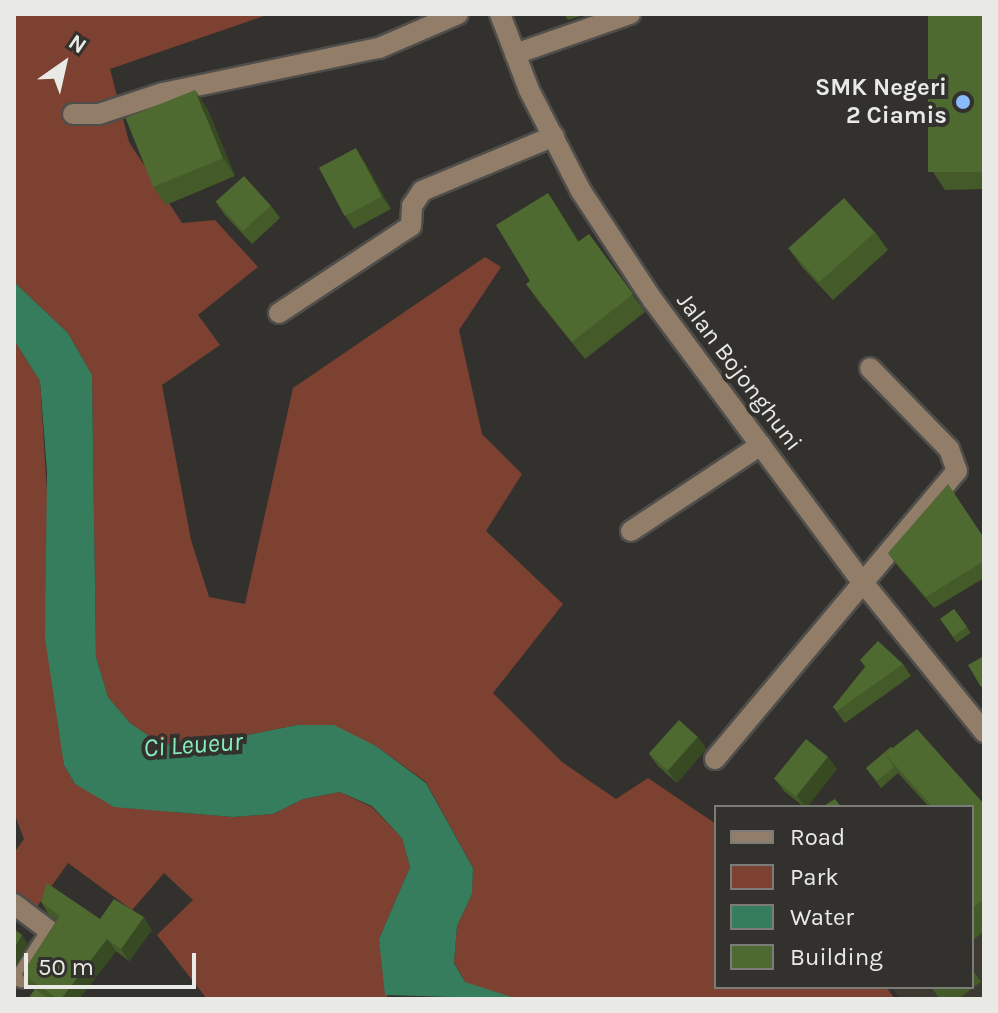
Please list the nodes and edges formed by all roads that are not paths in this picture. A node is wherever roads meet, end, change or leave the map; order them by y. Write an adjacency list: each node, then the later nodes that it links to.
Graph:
1 (458, 14): 5 (street)
2 (500, 14): 4 (street, Jalan Bojonghuni)
3 (630, 14): 4 (street)
4 (515, 54): 6 (street, Jalan Bojonghuni)
5 (73, 114)
6 (554, 136): 7 (street); 9 (street, Jalan Bojonghuni)
7 (279, 313)
8 (870, 368): 11 (street)
9 (761, 445): 10 (street); 11 (street, Jalan Bojonghuni)
10 (631, 531)
11 (861, 580): 12 (street, Jalan Bojonghuni); 13 (street)
12 (984, 732)
13 (715, 759)
14 (14, 904): 15 (street)
15 (22, 977)

